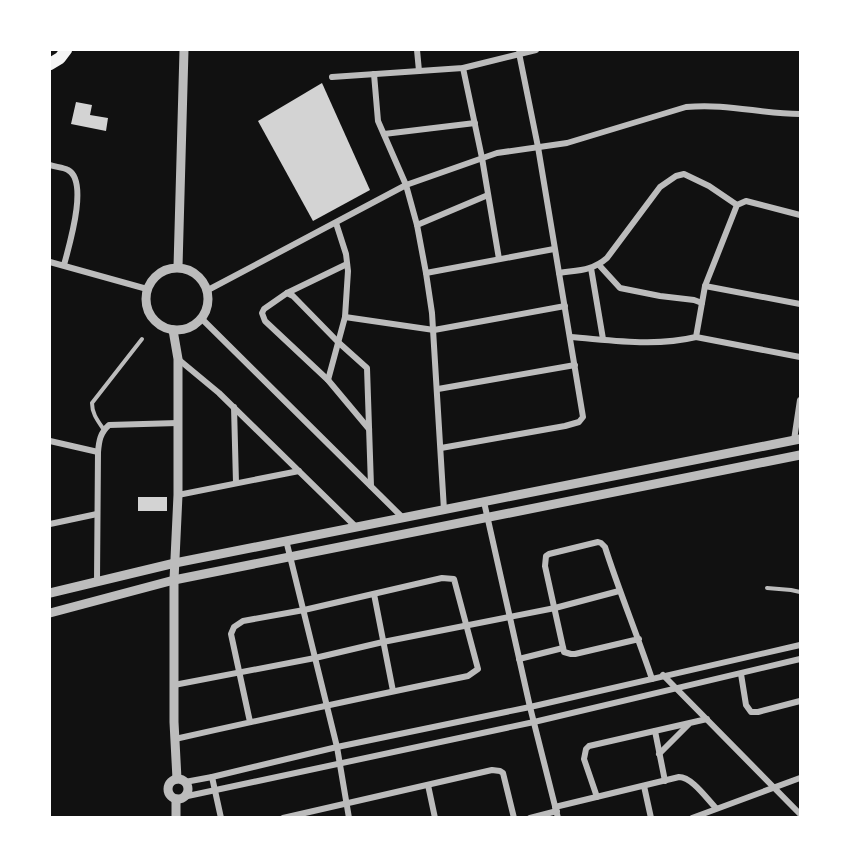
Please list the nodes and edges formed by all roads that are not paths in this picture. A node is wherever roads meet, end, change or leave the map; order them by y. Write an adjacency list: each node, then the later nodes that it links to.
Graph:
1 (66, 50): 6 (highway)
2 (184, 50): 29 (street)
3 (417, 50): 8 (street)
4 (536, 50): 5 (street)
5 (519, 53): 7 (street); 14 (street)
6 (50, 64)
7 (463, 68): 8 (street); 12 (street)
8 (419, 71): 9 (street)
9 (374, 74): 10 (street); 13 (street)
10 (332, 77)
11 (801, 114): 14 (street)
12 (475, 123): 13 (street); 15 (street)
13 (384, 134): 17 (street)
14 (538, 147): 15 (street); 23 (street)
15 (482, 158): 17 (street); 18 (street)
16 (50, 165): 27 (street)
17 (406, 185): 21 (street); 22 (street)
18 (488, 195): 22 (street); 24 (street)
19 (737, 205): 20 (street); 28 (street); 33 (street)
20 (801, 215)
21 (336, 223): 26 (street); 35 (street)
22 (417, 225): 31 (street)
23 (554, 249): 24 (street); 32 (street)
24 (499, 259): 31 (street)
25 (50, 262): 27 (street)
26 (347, 264): 36 (street); 40 (street)
27 (64, 265): 34 (street)
28 (599, 265): 30 (street); 37 (street)
29 (178, 267): 34 (street); 35 (street)
30 (591, 268): 32 (street); 48 (street)
31 (426, 273): 44 (street)
32 (559, 273): 39 (street)
33 (705, 286): 37 (street); 38 (street)
34 (147, 289): 43 (street)
35 (208, 290): 41 (street)
36 (287, 293): 49 (street); 53 (street)
37 (702, 303): 46 (street)
38 (801, 304)
39 (564, 306): 44 (street); 45 (street)
40 (345, 317): 44 (street); 49 (street)
41 (202, 319): 42 (street); 67 (street)
42 (185, 329): 43 (street); 50 (street)
43 (173, 330): 50 (street)
44 (434, 330): 54 (street)
45 (570, 337): 48 (street); 52 (street)
46 (696, 337): 48 (street); 51 (street)
47 (142, 339): 59 (lane)
48 (603, 339)
49 (338, 342): 53 (street); 58 (street)
50 (178, 357): 56 (street); 57 (street)
51 (801, 357)
52 (575, 365): 54 (street); 62 (street)
53 (328, 380): 58 (street)
54 (438, 389): 62 (street)
55 (801, 400): 60 (street)
56 (234, 407): 65 (street); 66 (street)
57 (178, 423): 59 (street); 68 (street)
58 (369, 429): 67 (street)
59 (104, 430): 63 (street)
60 (797, 439): 69 (street)
61 (50, 441): 63 (street)
62 (441, 448): 70 (street)
63 (98, 452): 71 (street)
64 (801, 455): 72 (street)
65 (299, 471): 66 (street); 75 (street)
66 (236, 483): 68 (street)
67 (371, 487): 73 (street)
68 (178, 495): 78 (street)
69 (484, 502): 70 (street); 72 (street)
70 (444, 510): 73 (street)
71 (97, 514): 74 (street); 80 (street)
72 (486, 517): 77 (street); 89 (street)
73 (403, 518): 75 (street)
74 (50, 524)
75 (356, 527): 76 (street)
76 (286, 540): 77 (street); 78 (street)
77 (290, 557): 79 (street); 87 (street)
78 (175, 563): 79 (street); 80 (street)
79 (174, 580): 88 (street); 102 (street)
80 (97, 581): 84 (street)
81 (767, 588): 83 (lane)
82 (619, 591): 86 (street); 86 (street); 91 (street)
83 (801, 592)
84 (50, 593)
85 (374, 594): 87 (street); 90 (street); 92 (street)
86 (555, 608): 89 (street); 94 (street)
87 (304, 610): 95 (street); 98 (street)
88 (50, 613)
89 (509, 617): 90 (street); 96 (street)
90 (465, 625): 92 (street); 104 (street)
91 (639, 639): 94 (street); 101 (street)
92 (383, 642): 95 (street); 104 (street)
93 (801, 645): 100 (street)
94 (563, 648): 96 (street)
95 (315, 658): 98 (street); 106 (street)
96 (519, 659): 107 (street)
97 (801, 659): 99 (street)
98 (239, 672): 102 (street); 109 (street)
99 (741, 674): 103 (street); 105 (street)
100 (663, 675): 101 (street); 103 (street)
101 (652, 679): 107 (street)
102 (174, 685): 113 (street)
103 (676, 689): 108 (street); 110 (street)
104 (393, 691): 106 (street)
105 (801, 701)
106 (326, 705): 109 (street); 114 (street)
107 (530, 707): 110 (street); 114 (street)
108 (707, 719): 111 (street); 123 (street)
109 (250, 722): 113 (street)
110 (534, 722): 116 (street); 129 (street)
111 (690, 723): 112 (street); 115 (street)
112 (655, 731): 115 (street); 125 (street)
113 (175, 739): 119 (street)
114 (337, 747): 116 (street); 117 (street)
115 (659, 754): 120 (street)
116 (339, 763): 124 (street); 127 (street)
117 (212, 777): 119 (street); 124 (street)
118 (801, 778): 123 (street)
119 (181, 780): 126 (street); 126 (street)
120 (665, 781): 122 (street); 128 (street)
121 (428, 785): 127 (street); 135 (street); 136 (street)
122 (644, 786): 125 (street); 138 (street)
123 (774, 786): 128 (street); 130 (street)
124 (215, 790): 126 (street); 132 (street)
125 (597, 797): 129 (street)
126 (180, 798): 131 (street)
127 (346, 803): 133 (street); 134 (street)
128 (716, 808): 139 (street)
129 (557, 812): 137 (street)
130 (801, 814)
131 (176, 818)
132 (221, 818)
133 (283, 818)
134 (349, 818)
135 (435, 818)
136 (514, 818)
137 (530, 818)
138 (651, 818)
139 (692, 818)

